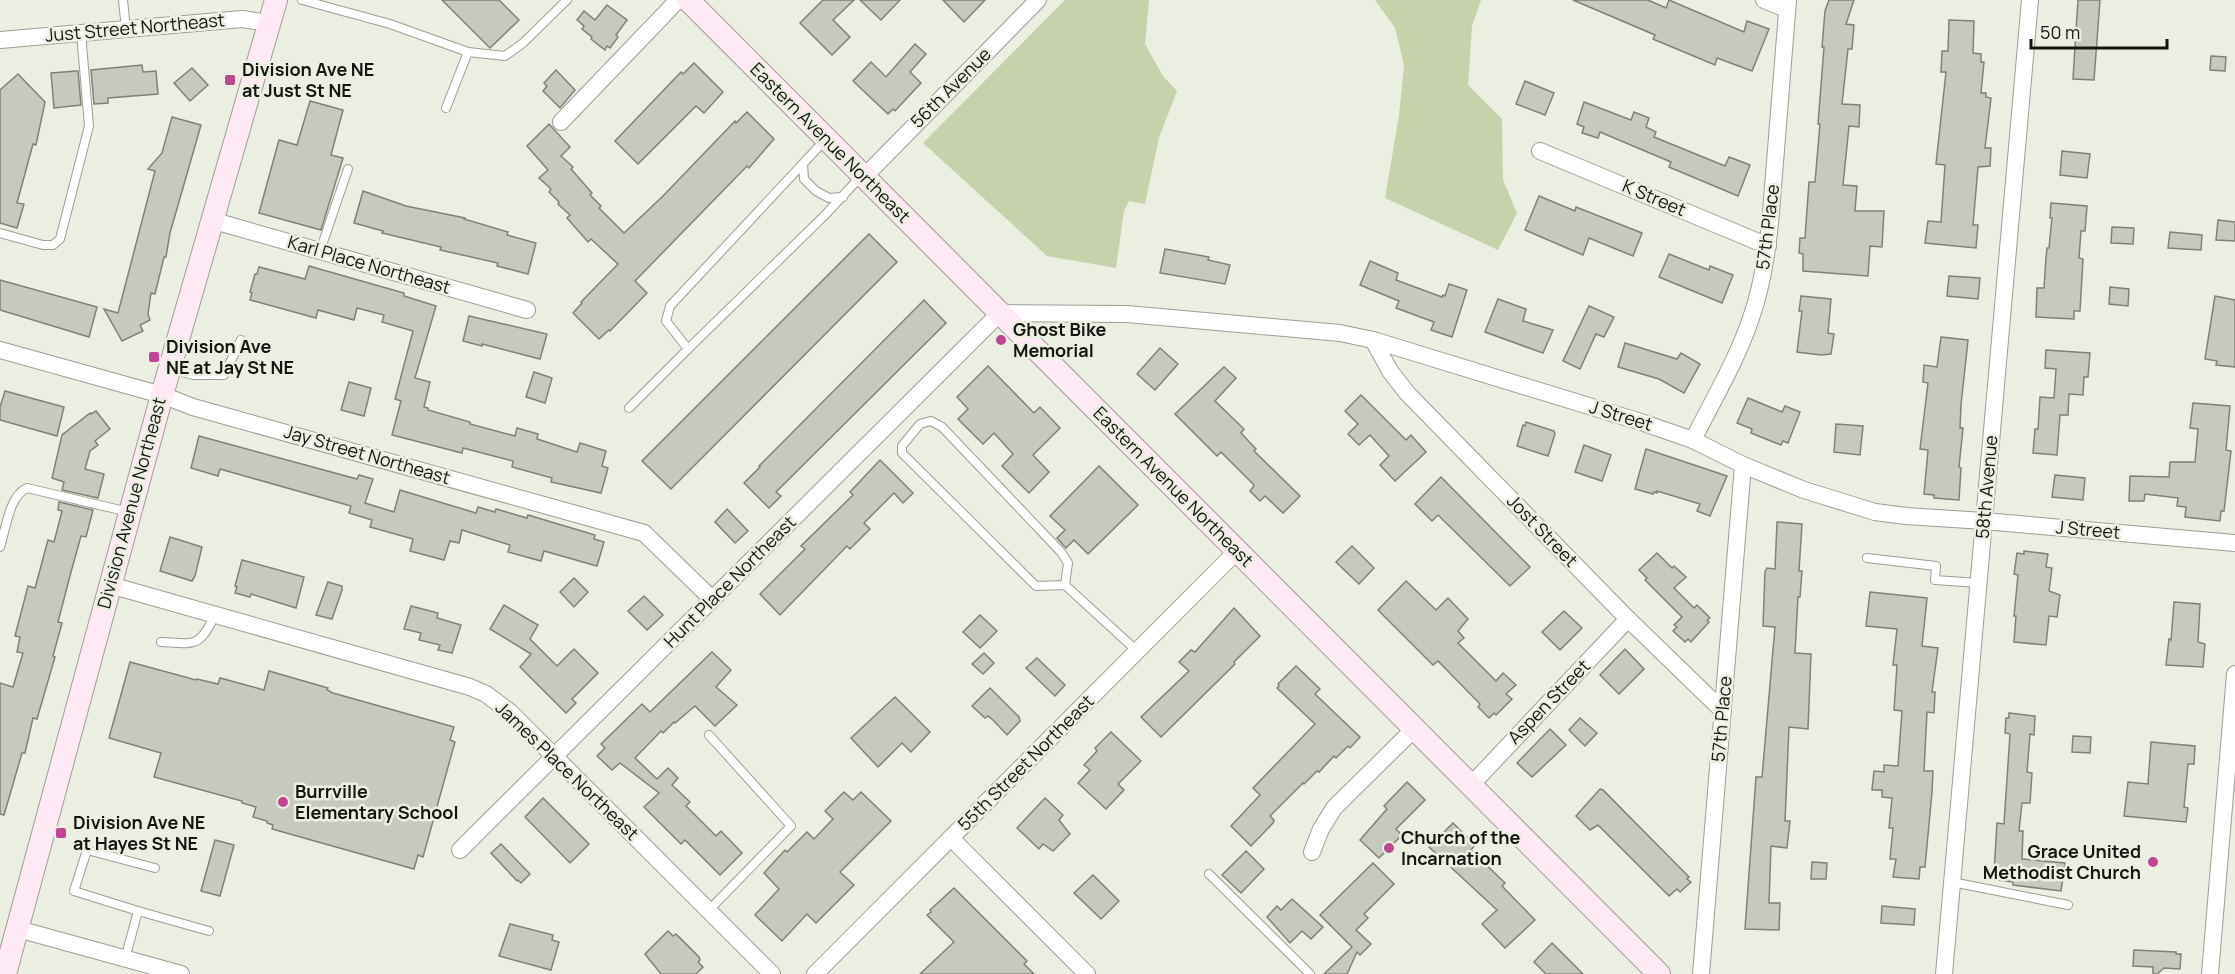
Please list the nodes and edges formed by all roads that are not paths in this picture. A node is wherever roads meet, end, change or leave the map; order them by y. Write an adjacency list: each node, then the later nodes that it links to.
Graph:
1 (123, 0): 12 (lane)
2 (276, 0): 11 (main road, Division Avenue Northeast)
3 (302, 0): 15 (lane)
4 (567, 0): 15 (lane)
5 (678, 0): 17 (street)
6 (688, 0): 18 (main road, Eastern Avenue Northeast)
7 (1038, 0): 22 (street, 56th Avenue)
8 (1764, 0): 10 (street)
9 (2030, 0): 40 (street, 58th Avenue)
10 (1787, 5): 26 (street, 57th Place)
11 (269, 23): 12 (street, Just Street Northeast); 24 (main road, Division Avenue Northeast)
12 (126, 29): 13 (street, Just Street Northeast)
13 (81, 33): 14 (street, Just Street Northeast); 25 (lane)
14 (0, 40)
15 (468, 52): 16 (lane)
16 (446, 108)
17 (561, 122)
18 (826, 139): 20 (lane); 22 (main road, Eastern Avenue Northeast)
19 (1540, 151): 26 (street, K Street)
20 (803, 163): 23 (lane); 32 (lane)
21 (348, 169): 27 (lane)
22 (863, 176): 23 (lane); 29 (main road, Eastern Avenue Northeast)
23 (843, 197): 32 (lane)
24 (212, 220): 27 (street, Karl Place Northeast); 34 (main road, Division Avenue Northeast)
25 (0, 233)
26 (1768, 246): 37 (street, 57th Place)
27 (321, 251): 28 (street, Karl Place Northeast)
28 (527, 310)
29 (1000, 313): 31 (street, J Street); 43 (main road, Eastern Avenue Northeast); 48 (street, Hunt Place Northeast)
30 (241, 340): 34 (lane)
31 (1373, 340): 37 (street, J Street); 50 (street, Jost Street)
32 (688, 349): 36 (lane)
33 (0, 350): 35 (street, Jay Street Northeast)
34 (169, 368): 35 (main road, Division Avenue Northeast)
35 (162, 395): 39 (main road, Division Avenue Northeast); 48 (street, Jay Street Northeast)
36 (629, 408)
37 (1693, 440): 38 (street, J Street)
38 (1743, 465): 40 (street, J Street); 54 (street, 57th Place)
39 (130, 512): 42 (lane); 46 (main road, Division Avenue Northeast)
40 (1984, 521): 41 (street, J Street); 45 (street, 58th Avenue)
41 (2235, 543)
42 (0, 547)
43 (1237, 551): 52 (street, 55th Street Northeast); 55 (main road, Eastern Avenue Northeast)
44 (1868, 558): 45 (lane)
45 (1978, 583): 64 (street, 58th Avenue)
46 (110, 585): 49 (street, James Place Northeast); 68 (main road, Division Avenue Northeast)
47 (1065, 585): 47 (lane); 52 (lane)
48 (712, 599): 57 (street, Hunt Place Northeast)
49 (215, 615): 51 (lane); 57 (street, James Place Northeast)
50 (1628, 619): 54 (street, Jost Street); 58 (street, Aspen Street)
51 (161, 642)
52 (1137, 651): 59 (street, 55th Street Northeast)
53 (2235, 674): 80 (street)
54 (1723, 711): 78 (street, 57th Place)
55 (1414, 729): 58 (main road, Eastern Avenue Northeast); 61 (street)
56 (709, 735): 66 (lane)
57 (555, 756): 60 (street, Hunt Place Northeast); 66 (street, James Place Northeast)
58 (1470, 785): 71 (main road, Eastern Avenue Northeast)
59 (951, 838): 75 (street, 55th Street Northeast); 76 (street)
60 (460, 850)
61 (1312, 852)
62 (155, 868): 67 (lane)
63 (1209, 874): 77 (lane)
64 (1952, 882): 65 (lane); 79 (street, 58th Avenue)
65 (2068, 905)
66 (709, 910): 74 (street, James Place Northeast)
67 (138, 911): 69 (lane); 70 (lane)
68 (18, 929): 70 (street); 72 (main road, Division Avenue Northeast)
69 (209, 931)
70 (125, 959): 73 (street)
71 (1652, 972)
72 (4, 973)
73 (181, 974)
74 (772, 974)
75 (814, 974)
76 (1087, 974)
77 (1310, 974)
78 (1701, 974)
79 (1944, 974)
80 (2210, 974)

